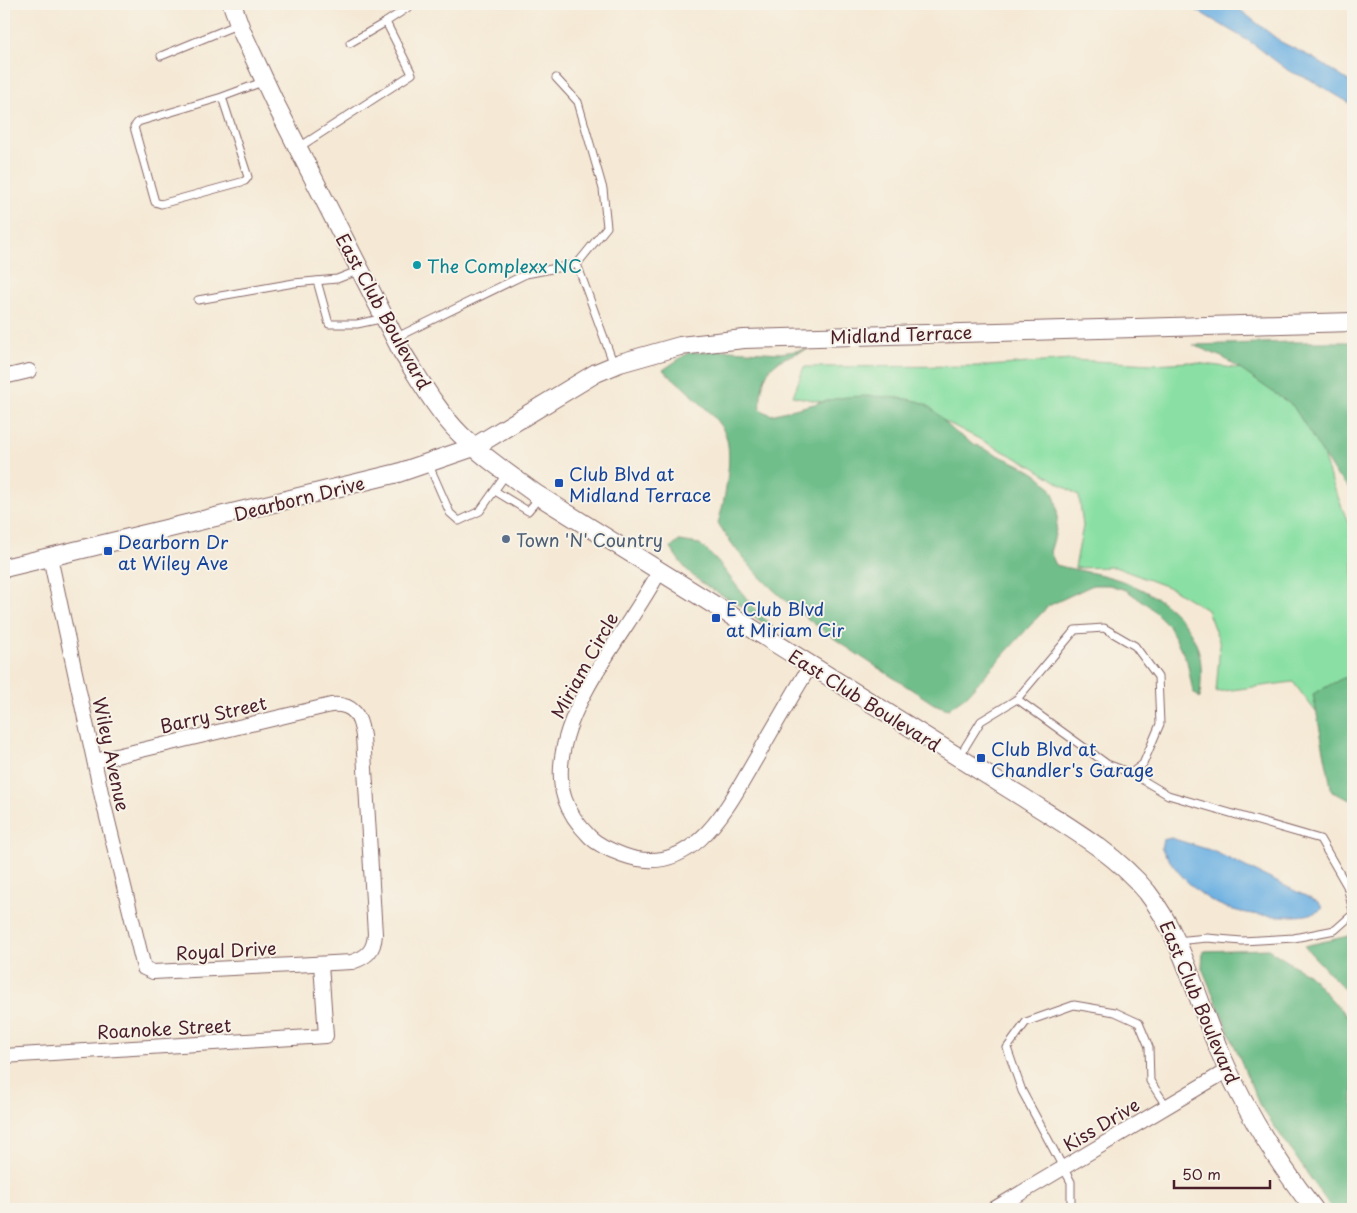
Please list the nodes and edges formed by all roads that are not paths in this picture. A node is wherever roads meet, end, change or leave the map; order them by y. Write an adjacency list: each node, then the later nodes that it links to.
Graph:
1 (232, 4): 4 (street, East Club Boulevard)
2 (411, 4): 3 (lane)
3 (386, 22): 5 (lane); 10 (lane)
4 (239, 24): 6 (lane); 8 (street, East Club Boulevard)
5 (350, 43)
6 (161, 56)
7 (556, 78): 11 (lane)
8 (265, 81): 9 (lane); 10 (street, East Club Boulevard)
9 (222, 97): 9 (lane)
10 (298, 148): 12 (street, East Club Boulevard)
11 (578, 264): 17 (lane); 18 (lane)
12 (360, 270): 13 (lane); 15 (street, East Club Boulevard)
13 (317, 281): 14 (lane); 15 (lane)
14 (198, 300)
15 (385, 318): 17 (street, East Club Boulevard)
16 (1353, 322): 18 (street, Midland Terrace)
17 (395, 338): 21 (street, East Club Boulevard)
18 (614, 366): 21 (street, Midland Terrace)
19 (30, 371): 20 (street)
20 (4, 377)
21 (474, 446): 22 (street, Dearborn Drive); 23 (street, East Club Boulevard)
22 (428, 463): 24 (lane); 26 (street, Dearborn Drive)
23 (507, 473): 24 (lane); 25 (street, East Club Boulevard)
24 (494, 491): 25 (lane)
25 (540, 496): 28 (street, East Club Boulevard)
26 (50, 557): 27 (street, Dearborn Drive); 33 (street, Wiley Avenue)
27 (4, 568)
28 (659, 572): 29 (street, East Club Boulevard); 29 (street, Miriam Circle)
29 (810, 666): 32 (street, East Club Boulevard)
30 (1017, 699): 32 (lane); 34 (lane); 34 (lane)
31 (340, 704): 33 (street, Barry Street); 38 (street, Royal Drive)
32 (958, 758): 36 (street, East Club Boulevard)
33 (95, 761): 37 (street, Wiley Avenue)
34 (1131, 773): 35 (lane)
35 (1353, 912): 36 (lane)
36 (1176, 941): 40 (street, East Club Boulevard)
37 (140, 958): 38 (street, Royal Drive)
38 (321, 964): 39 (street, Roanoke Street)
39 (4, 1056)
40 (1228, 1070): 41 (street, Kiss Drive); 45 (street, East Club Boulevard)
41 (1167, 1107): 42 (street, Kiss Drive); 42 (lane)
42 (1063, 1169): 43 (street, Kiss Drive); 44 (lane)
43 (994, 1209)
44 (1071, 1209)
45 (1314, 1209)

